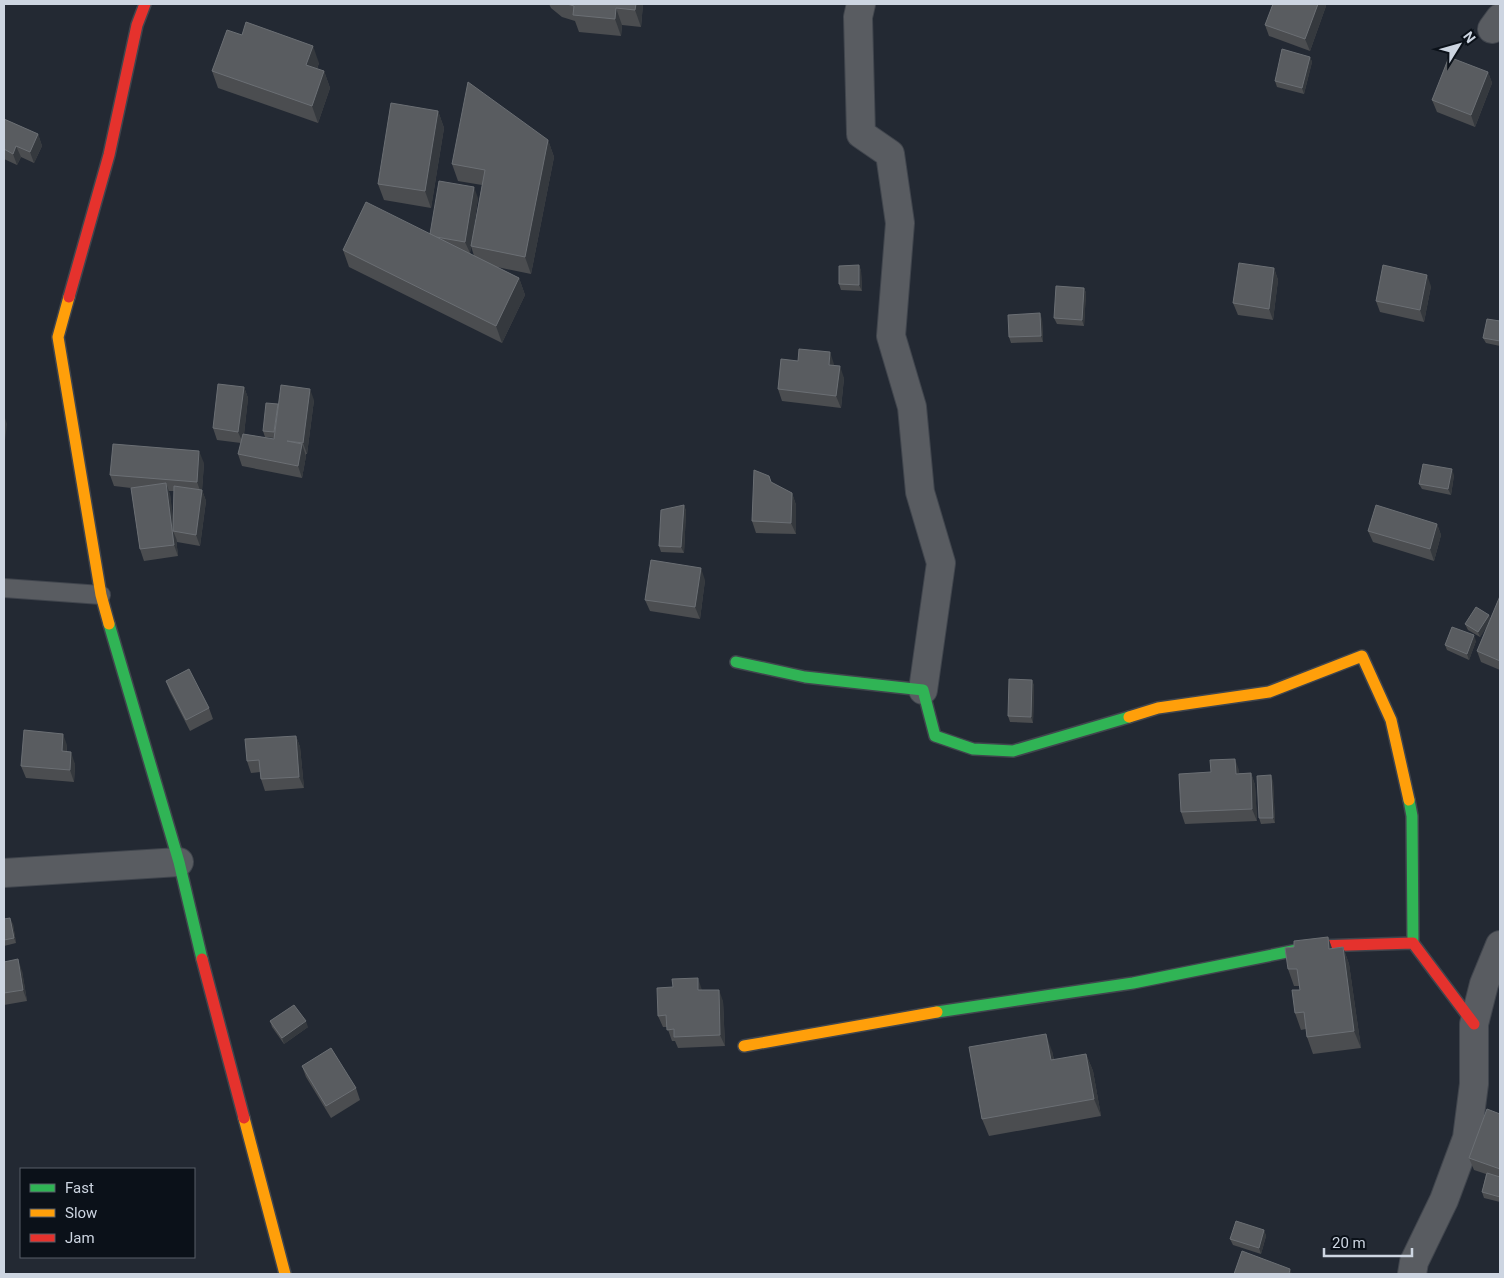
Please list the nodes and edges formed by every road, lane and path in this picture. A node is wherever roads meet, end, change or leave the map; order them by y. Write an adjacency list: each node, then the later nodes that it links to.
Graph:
1 (145, 4): 4 (street)
2 (861, 4): 6 (street)
3 (4, 588): 4 (lane)
4 (101, 595): 7 (street)
5 (736, 662): 6 (street)
6 (923, 690): 9 (street)
7 (179, 862): 8 (street); 13 (street)
8 (4, 872)
9 (1413, 943): 11 (street); 12 (street)
10 (1500, 945): 11 (street)
11 (1474, 1024): 14 (street)
12 (744, 1046)
13 (286, 1274)
14 (1412, 1274)

